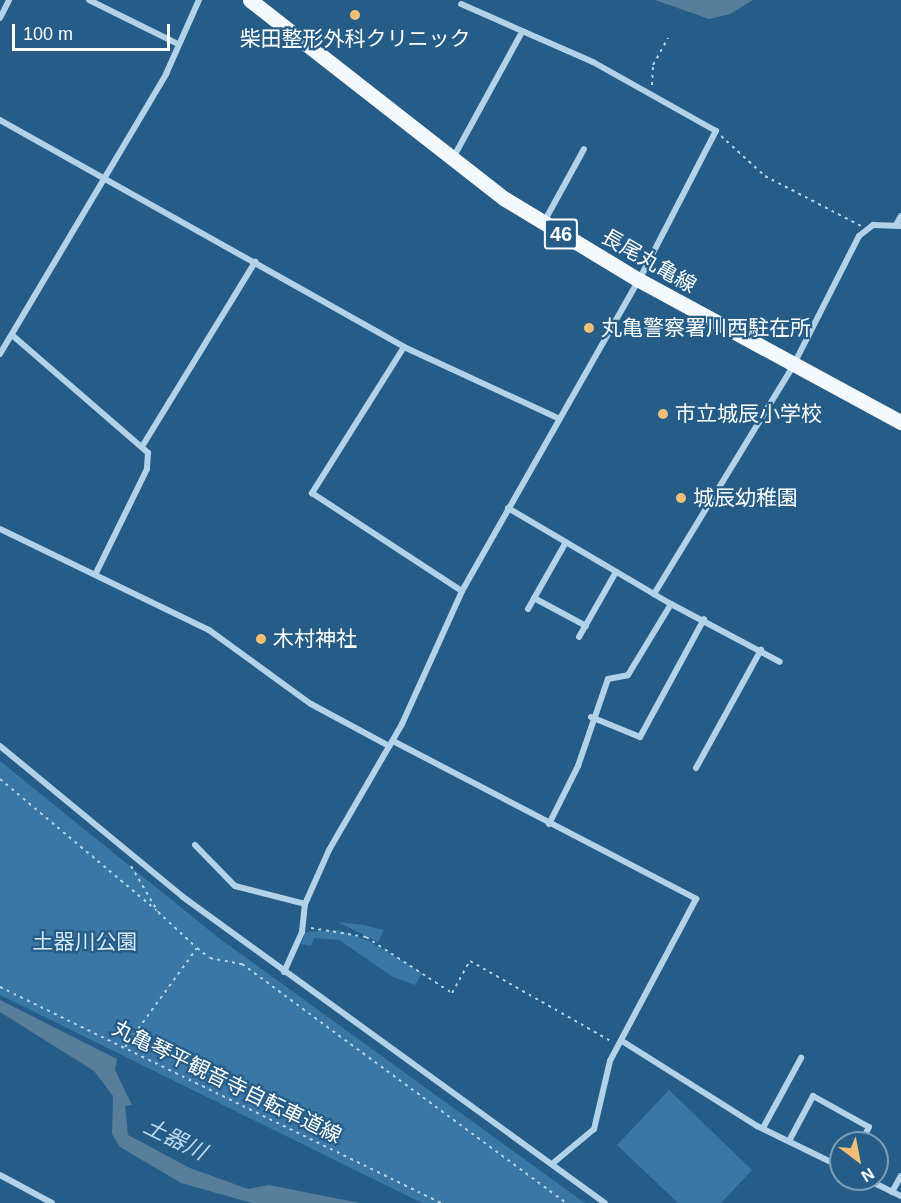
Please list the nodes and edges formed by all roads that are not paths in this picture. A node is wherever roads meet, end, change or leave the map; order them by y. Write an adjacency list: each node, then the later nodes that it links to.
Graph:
1 (9, 0): 6 (street)
2 (89, 0): 8 (street)
3 (198, 0): 8 (street)
4 (250, 0): 11 (main road, 長尾丸亀線 / 46)
5 (461, 4): 7 (street)
6 (0, 18)
7 (521, 34): 11 (street); 17 (street)
8 (178, 45): 12 (street)
9 (0, 120): 12 (street)
10 (584, 149): 14 (street)
11 (452, 160): 14 (main road, 長尾丸亀線 / 46)
12 (104, 179): 16 (street); 18 (street)
13 (901, 216): 15 (street)
14 (543, 223): 17 (main road, 長尾丸亀線 / 46)
15 (899, 226): 21 (street)
16 (255, 262): 19 (street); 24 (street)
17 (639, 280): 21 (main road, 長尾丸亀線 / 46); 22 (street)
18 (12, 335): 20 (street); 24 (street)
19 (404, 347): 22 (street); 30 (street)
20 (0, 354)
21 (794, 366): 23 (main road, 長尾丸亀線 / 46); 31 (street)
22 (558, 418): 25 (street)
23 (901, 423)
24 (143, 445): 29 (street)
25 (508, 508): 27 (street); 30 (street)
26 (0, 530): 29 (street)
27 (566, 542): 28 (street); 32 (street)
28 (616, 572): 31 (street); 36 (street)
29 (96, 573): 41 (street)
30 (462, 591): 41 (street)
31 (654, 594): 33 (street)
32 (534, 598): 34 (street); 36 (street)
33 (671, 604): 35 (street); 40 (street)
34 (528, 609)
35 (704, 619): 38 (street); 40 (street)
36 (585, 626): 37 (street)
37 (579, 637)
38 (761, 650): 39 (street); 43 (street)
39 (780, 662)
40 (591, 717): 44 (street)
41 (391, 744): 44 (street); 46 (street)
42 (0, 746): 47 (street)
43 (696, 768)
44 (549, 824): 48 (street)
45 (195, 844): 46 (street)
46 (305, 904): 47 (street)
47 (284, 972): 54 (street)
48 (622, 1041): 50 (street); 54 (street)
49 (801, 1058): 50 (street)
50 (763, 1128): 52 (street)
51 (867, 1131): 52 (street)
52 (789, 1141): 53 (street)
53 (829, 1161)
54 (552, 1164): 61 (street)
55 (0, 1175): 60 (street)
56 (901, 1176): 58 (street)
57 (889, 1190): 58 (street)
58 (892, 1192): 59 (street)
59 (901, 1196)
60 (52, 1203)
61 (604, 1203)

